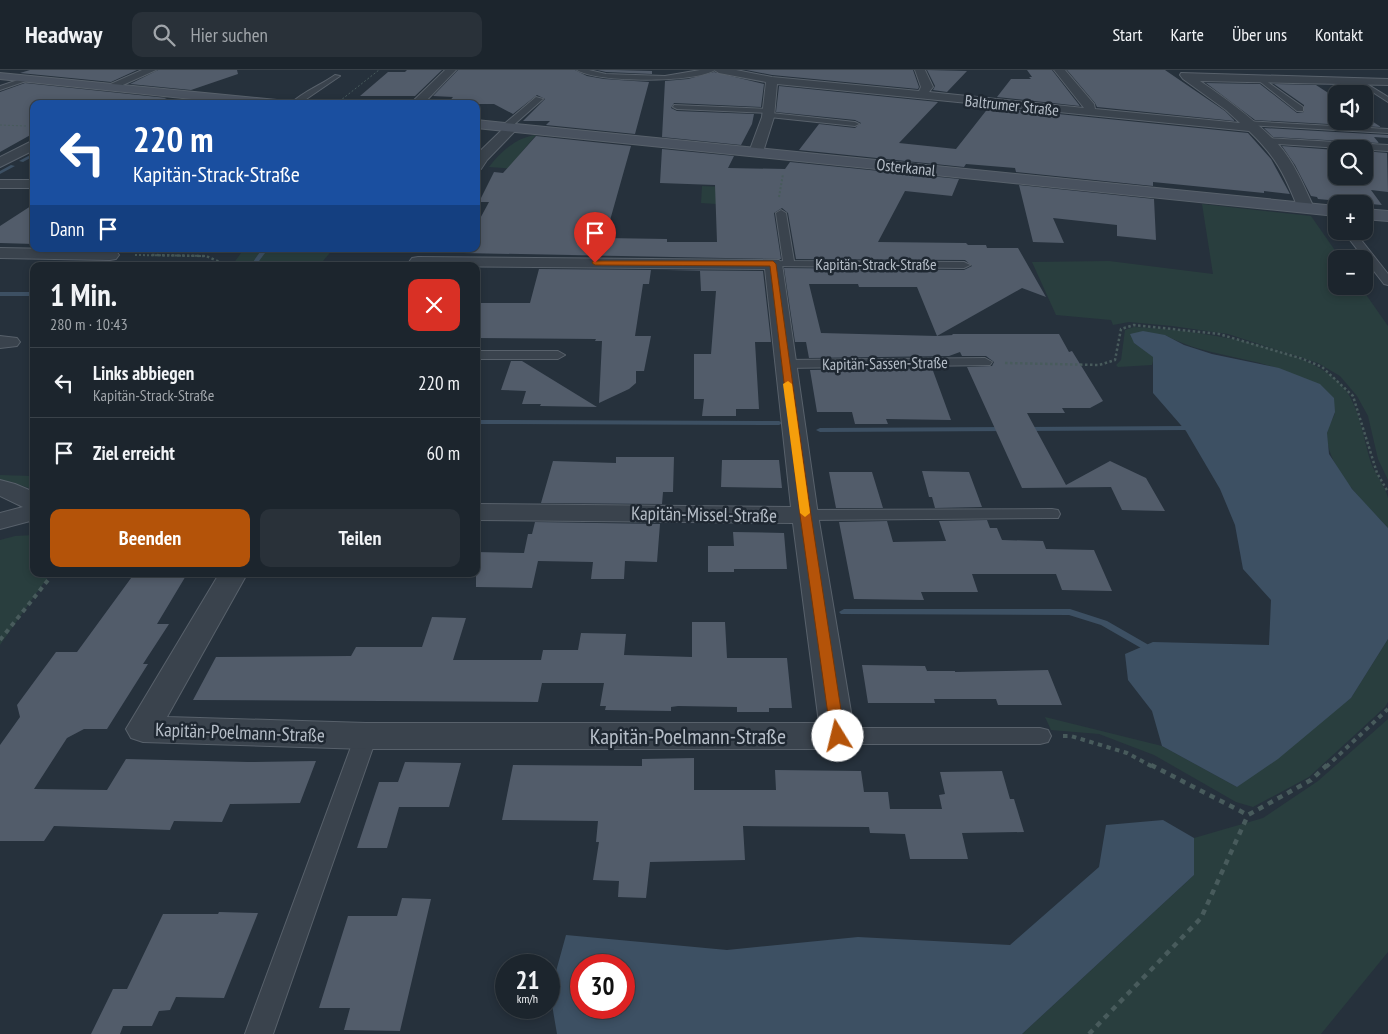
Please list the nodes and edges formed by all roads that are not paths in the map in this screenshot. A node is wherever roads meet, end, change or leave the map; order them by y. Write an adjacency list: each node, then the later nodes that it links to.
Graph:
1 (151, 70): 16 (street)
2 (450, 70): 24 (street)
3 (580, 70): 4 (lane)
4 (712, 70)
5 (719, 70): 13 (street, Baltrumer Straße)
6 (920, 70): 19 (street)
7 (1059, 70): 28 (street)
8 (1182, 73): 12 (street); 32 (street)
9 (0, 76): 11 (main road)
10 (337, 76): 23 (lane)
11 (28, 79): 16 (main road); 17 (lane)
12 (1260, 79): 14 (street); 27 (lane)
13 (772, 80): 19 (street, Baltrumer Straße); 29 (street)
14 (1359, 82): 15 (street); 25 (lane)
15 (1388, 82)
16 (110, 87): 18 (main road)
17 (0, 88)
18 (135, 90): 20 (street); 22 (main road)
19 (922, 95): 28 (street, Baltrumer Straße)
20 (114, 99)
21 (539, 99): 33 (lane)
22 (238, 100)
23 (300, 100)
24 (420, 100)
25 (1388, 100)
26 (677, 107): 29 (lane)
27 (1300, 109)
28 (1087, 112): 32 (street, Baltrumer Straße)
29 (769, 113): 31 (lane); 38 (street)
30 (480, 124): 33 (main road, Osterkanal)
31 (854, 124)
32 (1249, 126): 34 (lane); 35 (street)
33 (509, 127): 38 (main road, Osterkanal); 39 (street)
34 (1388, 131)
35 (1265, 141): 37 (lane); 43 (street)
36 (30, 146): 40 (street)
37 (1388, 148)
38 (756, 152): 43 (main road, Osterkanal)
39 (480, 161)
40 (0, 163)
41 (0, 184): 42 (street)
42 (30, 184)
43 (1306, 208): 44 (main road, Osterkanal)
44 (1328, 212)
45 (781, 213): 52 (lane, Kapitän-Strack-Straße)
46 (1373, 215): 47 (main road)
47 (1388, 216)
48 (1355, 240): 54 (lane)
49 (0, 253): 50 (street)
50 (110, 254)
51 (420, 259): 52 (street, Kapitän-Strack-Straße)
52 (781, 264): 53 (lane, Kapitän-Strack-Straße); 58 (street)
53 (964, 265)
54 (1388, 282)
55 (480, 355): 56 (lane)
56 (558, 355)
57 (985, 362): 58 (lane, Kapitän-Sassen-Straße)
58 (785, 364): 64 (street)
59 (0, 488): 60 (street)
60 (30, 500)
61 (480, 512): 64 (street, Kapitän-Missel-Straße)
62 (30, 513): 65 (street)
63 (1052, 514): 64 (lane, Kapitän-Missel-Straße)
64 (805, 515): 68 (street)
65 (0, 521)
66 (231, 577): 67 (street, Kapitän-Poelmann-Straße)
67 (366, 736): 68 (street, Kapitän-Poelmann-Straße); 70 (lane)
68 (838, 736): 69 (lane, Kapitän-Poelmann-Straße)
69 (1040, 736)
70 (258, 1034)

